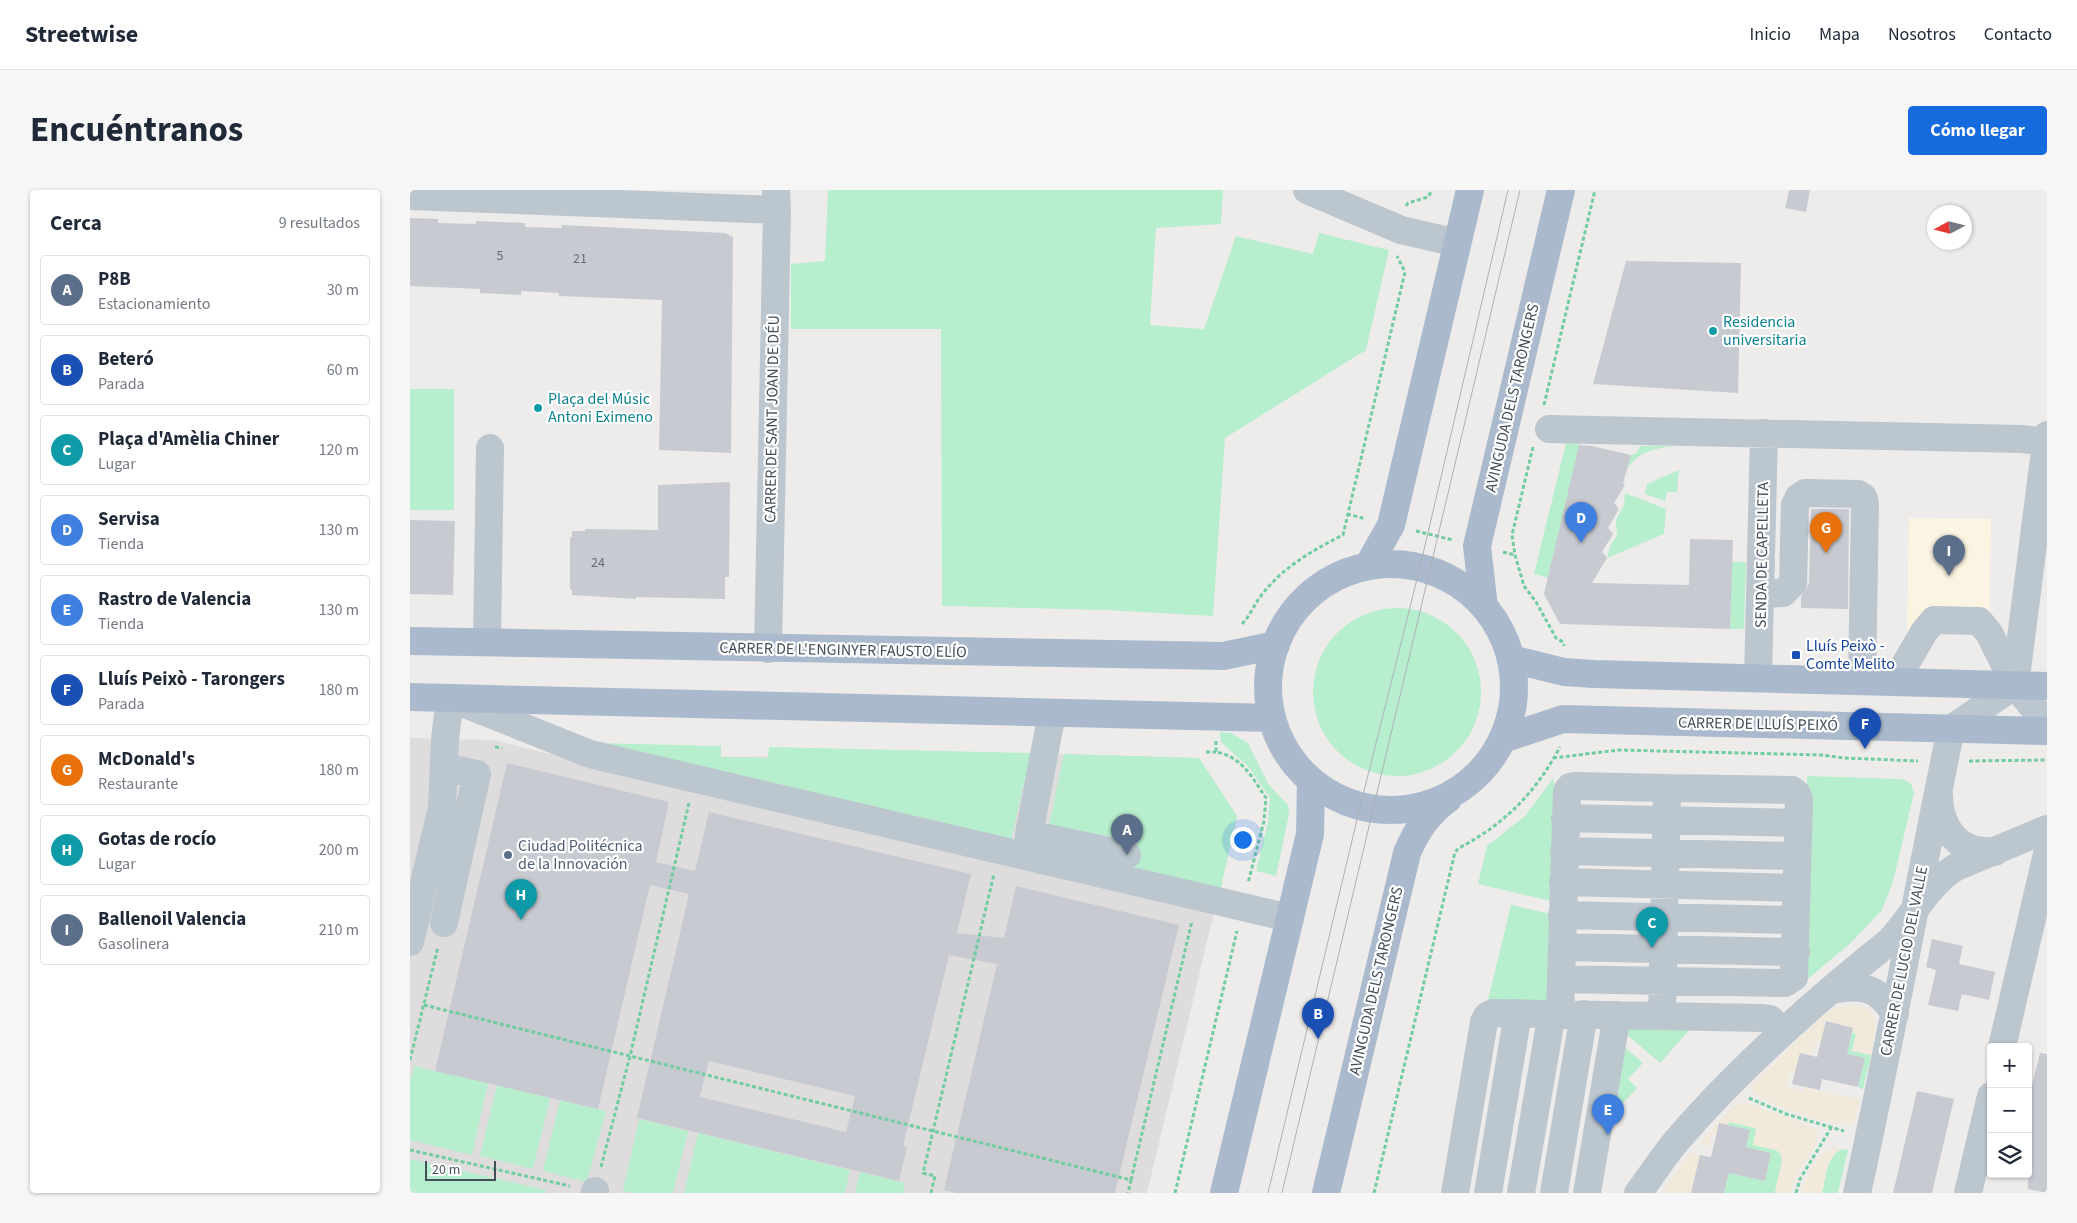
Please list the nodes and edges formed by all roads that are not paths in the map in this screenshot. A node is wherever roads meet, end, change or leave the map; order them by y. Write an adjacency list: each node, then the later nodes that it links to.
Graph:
1 (1307, 190): 6 (street)
2 (1470, 190): 6 (main road)
3 (1561, 190): 13 (main road, AVINGUDA DELS TARONGERS)
4 (410, 196): 5 (street)
5 (777, 200): 17 (street, CARRER DE SANT JOAN DE DÉU)
6 (1457, 243): 11 (main road)
7 (1549, 429): 8 (street)
8 (1764, 432): 9 (street); 12 (street, SENDA DE CAPELLETA)
9 (2047, 440): 22 (street)
10 (490, 448): 15 (street)
11 (1368, 566): 13 (main road); 16 (main road)
12 (1761, 594): 19 (street, SENDA DE CAPELLETA); 20 (street)
13 (1484, 607): 18 (main road)
14 (410, 641): 15 (main road, CARRER DE L'ENGINYER FAUSTO ELÍO)
15 (487, 642): 17 (main road, CARRER DE L'ENGINYER FAUSTO ELÍO)
16 (1276, 645): 17 (main road, CARRER DE L'ENGINYER FAUSTO ELÍO); 27 (main road)
17 (768, 649)
18 (1511, 659): 19 (main road); 31 (main road)
19 (1758, 678): 20 (main road)
20 (1862, 681): 21 (main road)
21 (1895, 682): 22 (main road); 22 (street)
22 (2015, 685): 23 (main road); 28 (street); 29 (street)
23 (2047, 686)
24 (410, 697): 25 (main road)
25 (450, 698): 26 (main road); 32 (street); 48 (street)
26 (1052, 713): 27 (main road); 41 (street)
27 (1272, 718): 33 (main road)
28 (2047, 724)
29 (1951, 729): 30 (main road, CARRER DE LLUÍS PEIXÓ); 31 (main road, CARRER DE LLUÍS PEIXÓ); 34 (street, CARRER DE LUCIO DEL VALLE)
30 (2047, 731)
31 (1502, 739): 35 (main road)
32 (444, 768): 57 (street); 58 (street)
33 (1311, 781): 35 (main road); 55 (main road)
34 (1939, 784): 43 (street); 52 (street, CARRER DE LUCIO DEL VALLE)
35 (1462, 788): 74 (main road, AVINGUDA DELS TARONGERS)
36 (1667, 788): 37 (street); 38 (street); 39 (street)
37 (1565, 818): 38 (street); 42 (street)
38 (1666, 820): 39 (street); 44 (street)
39 (1798, 823): 47 (street)
40 (2047, 829): 43 (street)
41 (1029, 834): 46 (street); 48 (street)
42 (1564, 851): 44 (street); 49 (street)
43 (1995, 852): 52 (street)
44 (1666, 853): 47 (street); 50 (street)
45 (2047, 854): 71 (street)
46 (1127, 855)
47 (1797, 856): 51 (street)
48 (1039, 860): 55 (street)
49 (1563, 882): 50 (street); 53 (street)
50 (1665, 885): 51 (street); 54 (street)
51 (1797, 888): 56 (street)
52 (1913, 911): 64 (street); 67 (street, CARRER DE LUCIO DEL VALLE)
53 (1562, 915): 54 (street); 59 (street)
54 (1664, 917): 56 (street); 60 (street)
55 (1290, 918): 73 (main road)
56 (1796, 920): 61 (street)
57 (444, 923)
58 (410, 942)
59 (1562, 947): 60 (street); 62 (street)
60 (1664, 950): 61 (street); 63 (street)
61 (1796, 952): 63 (street)
62 (1561, 979): 63 (street); 66 (street)
63 (1663, 981): 69 (street)
64 (1832, 990): 67 (street); 70 (street)
65 (1518, 1013): 66 (street); 75 (street); 76 (street)
66 (1565, 1014): 68 (street); 77 (street); 78 (street)
67 (1895, 1014): 81 (street, CARRER DE LUCIO DEL VALLE)
68 (1617, 1015): 69 (street); 79 (street)
69 (1662, 1016): 70 (street)
70 (1783, 1032): 80 (street)
71 (2003, 1043)
72 (1987, 1113): 82 (street)
73 (1224, 1193)
74 (1326, 1193)
75 (1455, 1193)
76 (1488, 1193)
77 (1521, 1193)
78 (1554, 1193)
79 (1587, 1193)
80 (1638, 1193)
81 (1857, 1193)
82 (1968, 1193)

